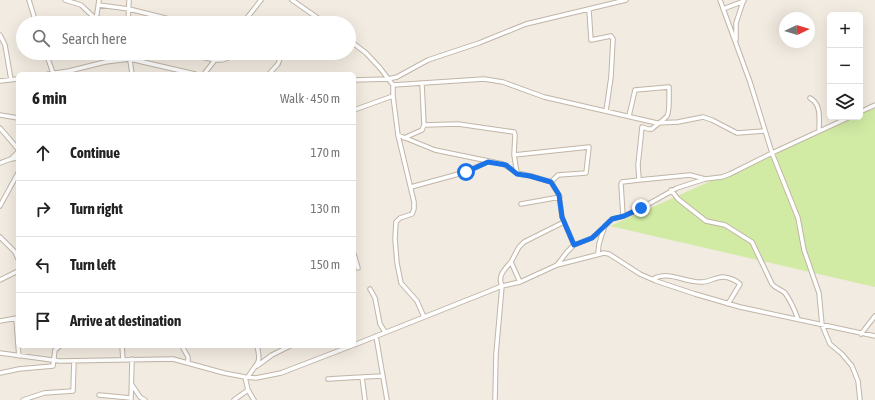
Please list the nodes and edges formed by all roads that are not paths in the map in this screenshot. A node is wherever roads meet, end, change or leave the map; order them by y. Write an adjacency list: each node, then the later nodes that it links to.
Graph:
1 (29, 0): 14 (street)
2 (65, 0): 15 (street)
3 (99, 0): 10 (street)
4 (129, 0): 11 (street)
5 (261, 0): 19 (street)
6 (292, 0): 20 (street)
7 (626, 0): 13 (street)
8 (720, 0): 12 (street)
9 (744, 1): 12 (street); 23 (street)
10 (99, 5): 11 (street); 16 (street)
11 (129, 9): 17 (street); 18 (street)
12 (724, 9): 23 (street)
13 (589, 10): 37 (street); 48 (street)
14 (34, 16)
15 (92, 16)
16 (97, 16)
17 (128, 16)
18 (157, 16)
19 (248, 16)
20 (316, 16)
21 (0, 35): 39 (street)
22 (356, 45): 37 (street)
23 (737, 47): 60 (street)
24 (48, 60): 31 (street)
25 (123, 60): 32 (street)
26 (130, 60): 33 (street)
27 (136, 60): 34 (street)
28 (215, 60): 29 (street); 35 (street)
29 (225, 60)
30 (280, 60): 36 (street)
31 (53, 72)
32 (71, 72)
33 (132, 72)
34 (182, 72)
35 (206, 72)
36 (271, 72)
37 (388, 78): 40 (street); 43 (street)
38 (16, 79): 39 (street)
39 (11, 80): 41 (street)
40 (356, 80)
41 (0, 81)
42 (422, 84): 43 (street); 48 (street); 56 (street)
43 (393, 85): 44 (street)
44 (393, 96): 47 (street); 61 (street)
45 (810, 98): 59 (street)
46 (875, 105): 49 (street)
47 (356, 109)
48 (606, 111): 51 (street)
49 (863, 111)
50 (0, 115): 52 (street)
51 (630, 116): 53 (street); 55 (street)
52 (16, 118)
53 (642, 118): 55 (street); 57 (street)
54 (843, 120): 59 (street)
55 (657, 123): 57 (street); 60 (street)
56 (424, 125): 62 (street); 66 (street)
57 (642, 127): 73 (street)
58 (0, 128): 63 (street)
59 (820, 130): 64 (street)
60 (764, 131): 64 (street)
61 (398, 135): 62 (street); 76 (street)
62 (404, 138): 69 (street)
63 (16, 147)
64 (772, 153): 74 (street); 104 (street)
65 (16, 154): 68 (street)
66 (514, 155): 71 (street); 75 (street)
67 (16, 158): 68 (street)
68 (11, 159): 70 (street)
69 (488, 162): 71 (street); 76 (street)
70 (0, 163)
71 (517, 174): 75 (street)
72 (16, 177): 80 (street)
73 (639, 180): 74 (street); 81 (street)
74 (705, 180): 77 (street)
75 (551, 182): 78 (street)
76 (411, 187): 100 (street)
77 (671, 190): 81 (street); 102 (street)
78 (560, 197): 79 (street); 82 (street)
79 (521, 204)
80 (0, 206)
81 (622, 216): 83 (street)
82 (564, 222): 85 (street); 89 (street)
83 (606, 226): 85 (street); 87 (street)
84 (0, 237): 86 (street)
85 (574, 245): 90 (street)
86 (16, 252)
87 (598, 253): 90 (street); 93 (street)
88 (356, 261): 91 (street)
89 (511, 262): 95 (street); 96 (street)
90 (558, 265): 95 (street)
91 (358, 268)
92 (16, 272): 94 (street)
93 (653, 279): 98 (street); 98 (street)
94 (0, 280)
95 (520, 282): 96 (street)
96 (502, 286): 100 (street); 140 (street)
97 (370, 289): 105 (street)
98 (728, 304): 102 (street)
99 (875, 316): 106 (street)
100 (424, 317): 105 (street)
101 (16, 318): 103 (street)
102 (798, 319): 104 (street)
103 (0, 321)
104 (822, 325): 106 (street); 141 (street)
105 (385, 332): 107 (street)
106 (861, 334): 108 (street)
107 (376, 336): 109 (street); 126 (street)
108 (875, 336)
109 (356, 344)
110 (18, 348): 118 (street)
111 (58, 348): 120 (street)
112 (122, 348): 121 (street)
113 (183, 348): 123 (street)
114 (257, 348): 124 (street)
115 (285, 348): 124 (street)
116 (345, 348): 127 (street)
117 (0, 353): 118 (street)
118 (19, 356): 120 (street)
119 (132, 359): 121 (street); 123 (street); 130 (street)
120 (54, 360): 122 (street); 125 (street)
121 (123, 360): 122 (street)
122 (74, 361): 134 (street)
123 (188, 363): 127 (street)
124 (257, 366): 127 (street)
125 (0, 373)
126 (383, 376): 128 (street); 139 (street)
127 (247, 377): 131 (street)
128 (362, 377): 129 (street); 138 (street)
129 (328, 379)
130 (132, 384): 133 (street); 135 (street)
131 (248, 390): 136 (street); 137 (street)
132 (99, 395): 133 (street)
133 (131, 399)
134 (23, 400)
135 (145, 400)
136 (234, 400)
137 (254, 400)
138 (365, 400)
139 (387, 400)
140 (495, 400)
141 (860, 400)

